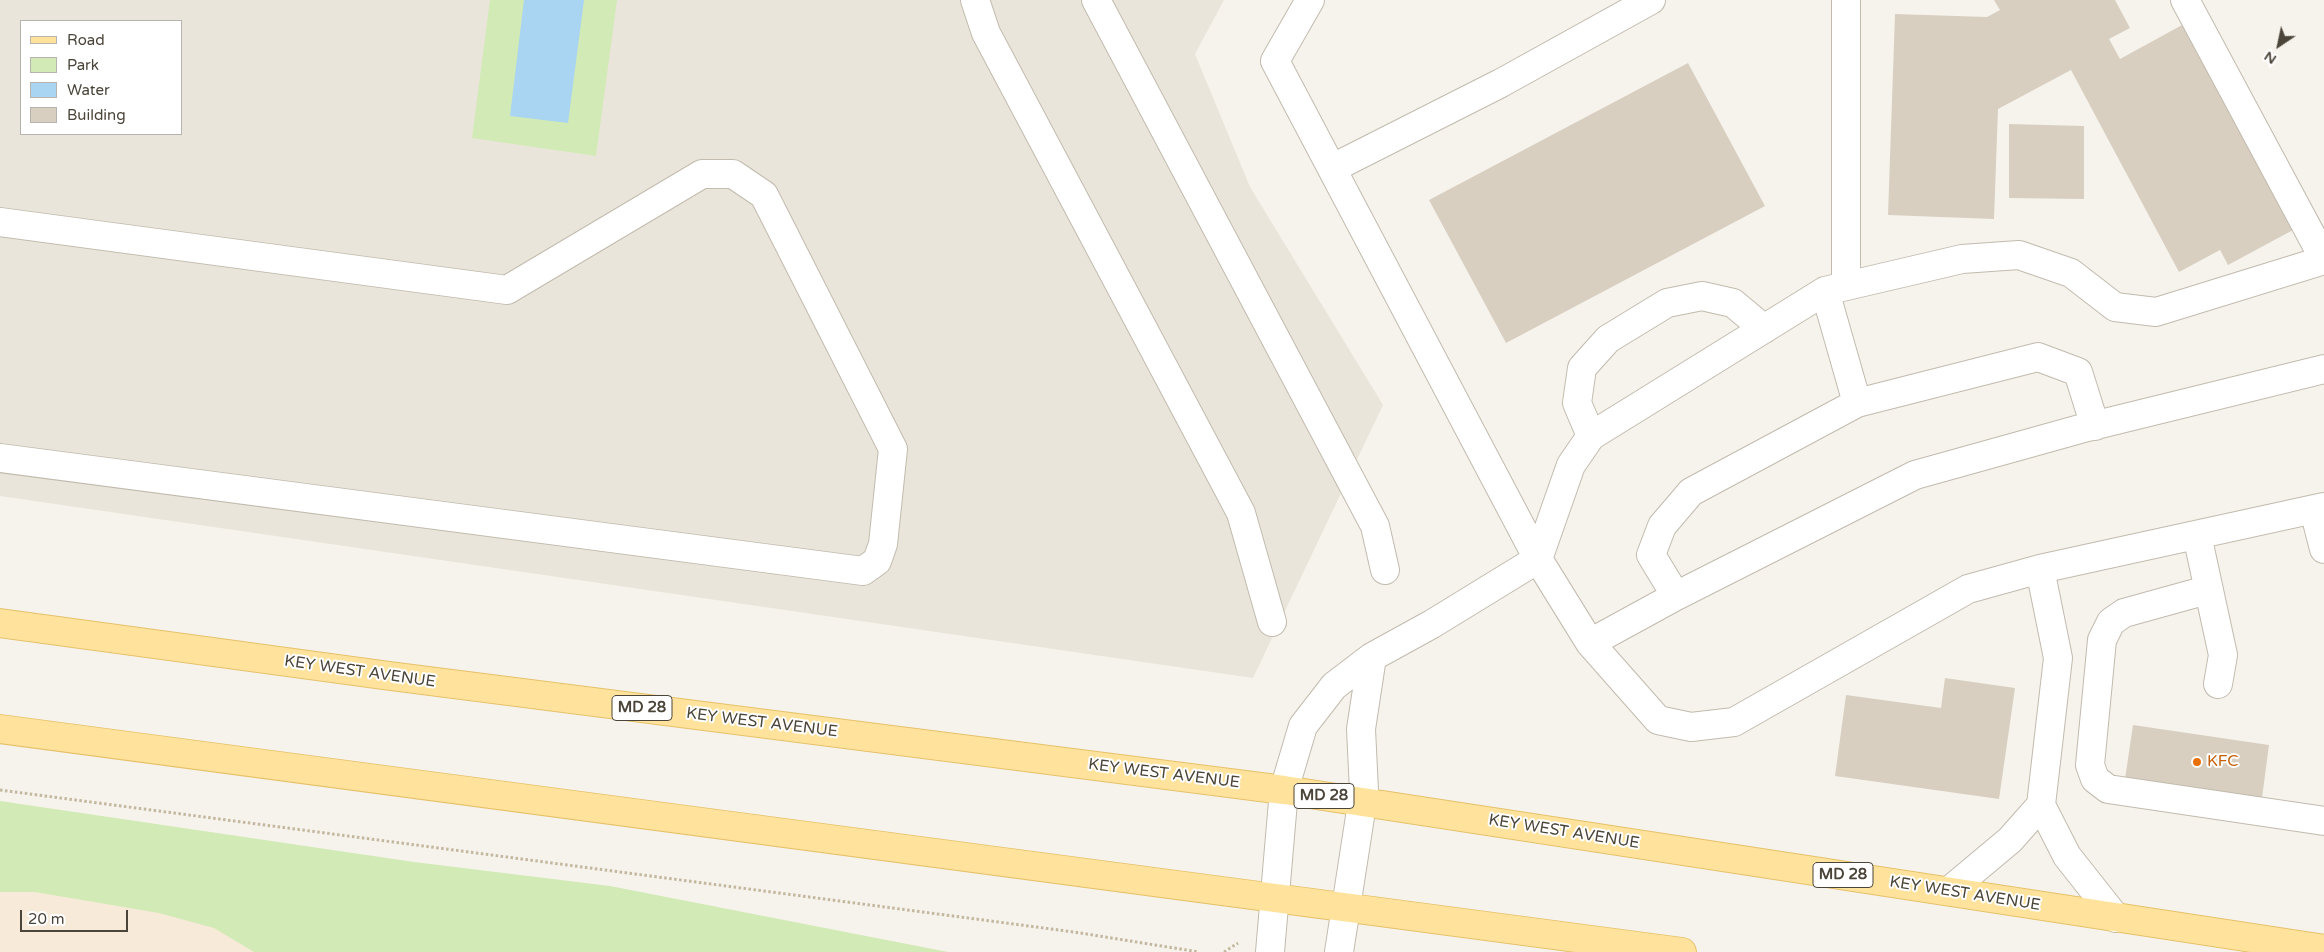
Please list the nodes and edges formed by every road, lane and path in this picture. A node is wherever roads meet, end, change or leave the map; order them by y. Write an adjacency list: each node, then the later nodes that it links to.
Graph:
1 (975, 0): 25 (street)
2 (1096, 0): 22 (street)
3 (1310, 0): 7 (street)
4 (1651, 0): 7 (street)
5 (1846, 0): 10 (street)
6 (2185, 0): 9 (street)
7 (1333, 168): 20 (street)
8 (0, 222): 16 (street)
9 (2324, 260): 10 (street)
10 (1835, 289): 11 (street); 13 (street)
11 (1764, 329): 15 (street); 15 (street)
12 (2324, 369): 14 (street)
13 (1857, 403): 14 (street); 24 (street)
14 (2095, 426): 24 (street)
15 (1592, 436): 20 (street)
16 (0, 458)
17 (2319, 509): 18 (street); 19 (street)
18 (2197, 536): 21 (street); 23 (street)
19 (2324, 549)
20 (1538, 559): 27 (street); 28 (street)
21 (2040, 569): 27 (street); 34 (street)
22 (1385, 570)
23 (2207, 590): 29 (street); 35 (street)
24 (1676, 596): 27 (street)
25 (1272, 622)
26 (0, 623): 32 (main road, KEY WEST AVENUE / MD 28)
27 (1590, 643)
28 (1372, 658): 32 (street); 33 (street)
29 (2218, 684)
30 (0, 729): 37 (main road)
31 (0, 790): 41 (path)
32 (1284, 790): 33 (main road, KEY WEST AVENUE / MD 28); 37 (street)
33 (1363, 802): 36 (main road, KEY WEST AVENUE / MD 28); 38 (street)
34 (2041, 805): 36 (street); 39 (street)
35 (2324, 821)
36 (1949, 891): 39 (main road, KEY WEST AVENUE / MD 28)
37 (1274, 898): 38 (main road); 42 (street)
38 (1346, 908): 43 (street); 44 (main road)
39 (2116, 918): 40 (main road, KEY WEST AVENUE / MD 28)
40 (2324, 949)
41 (1199, 952)
42 (1270, 952)
43 (1339, 952)
44 (1682, 952)

